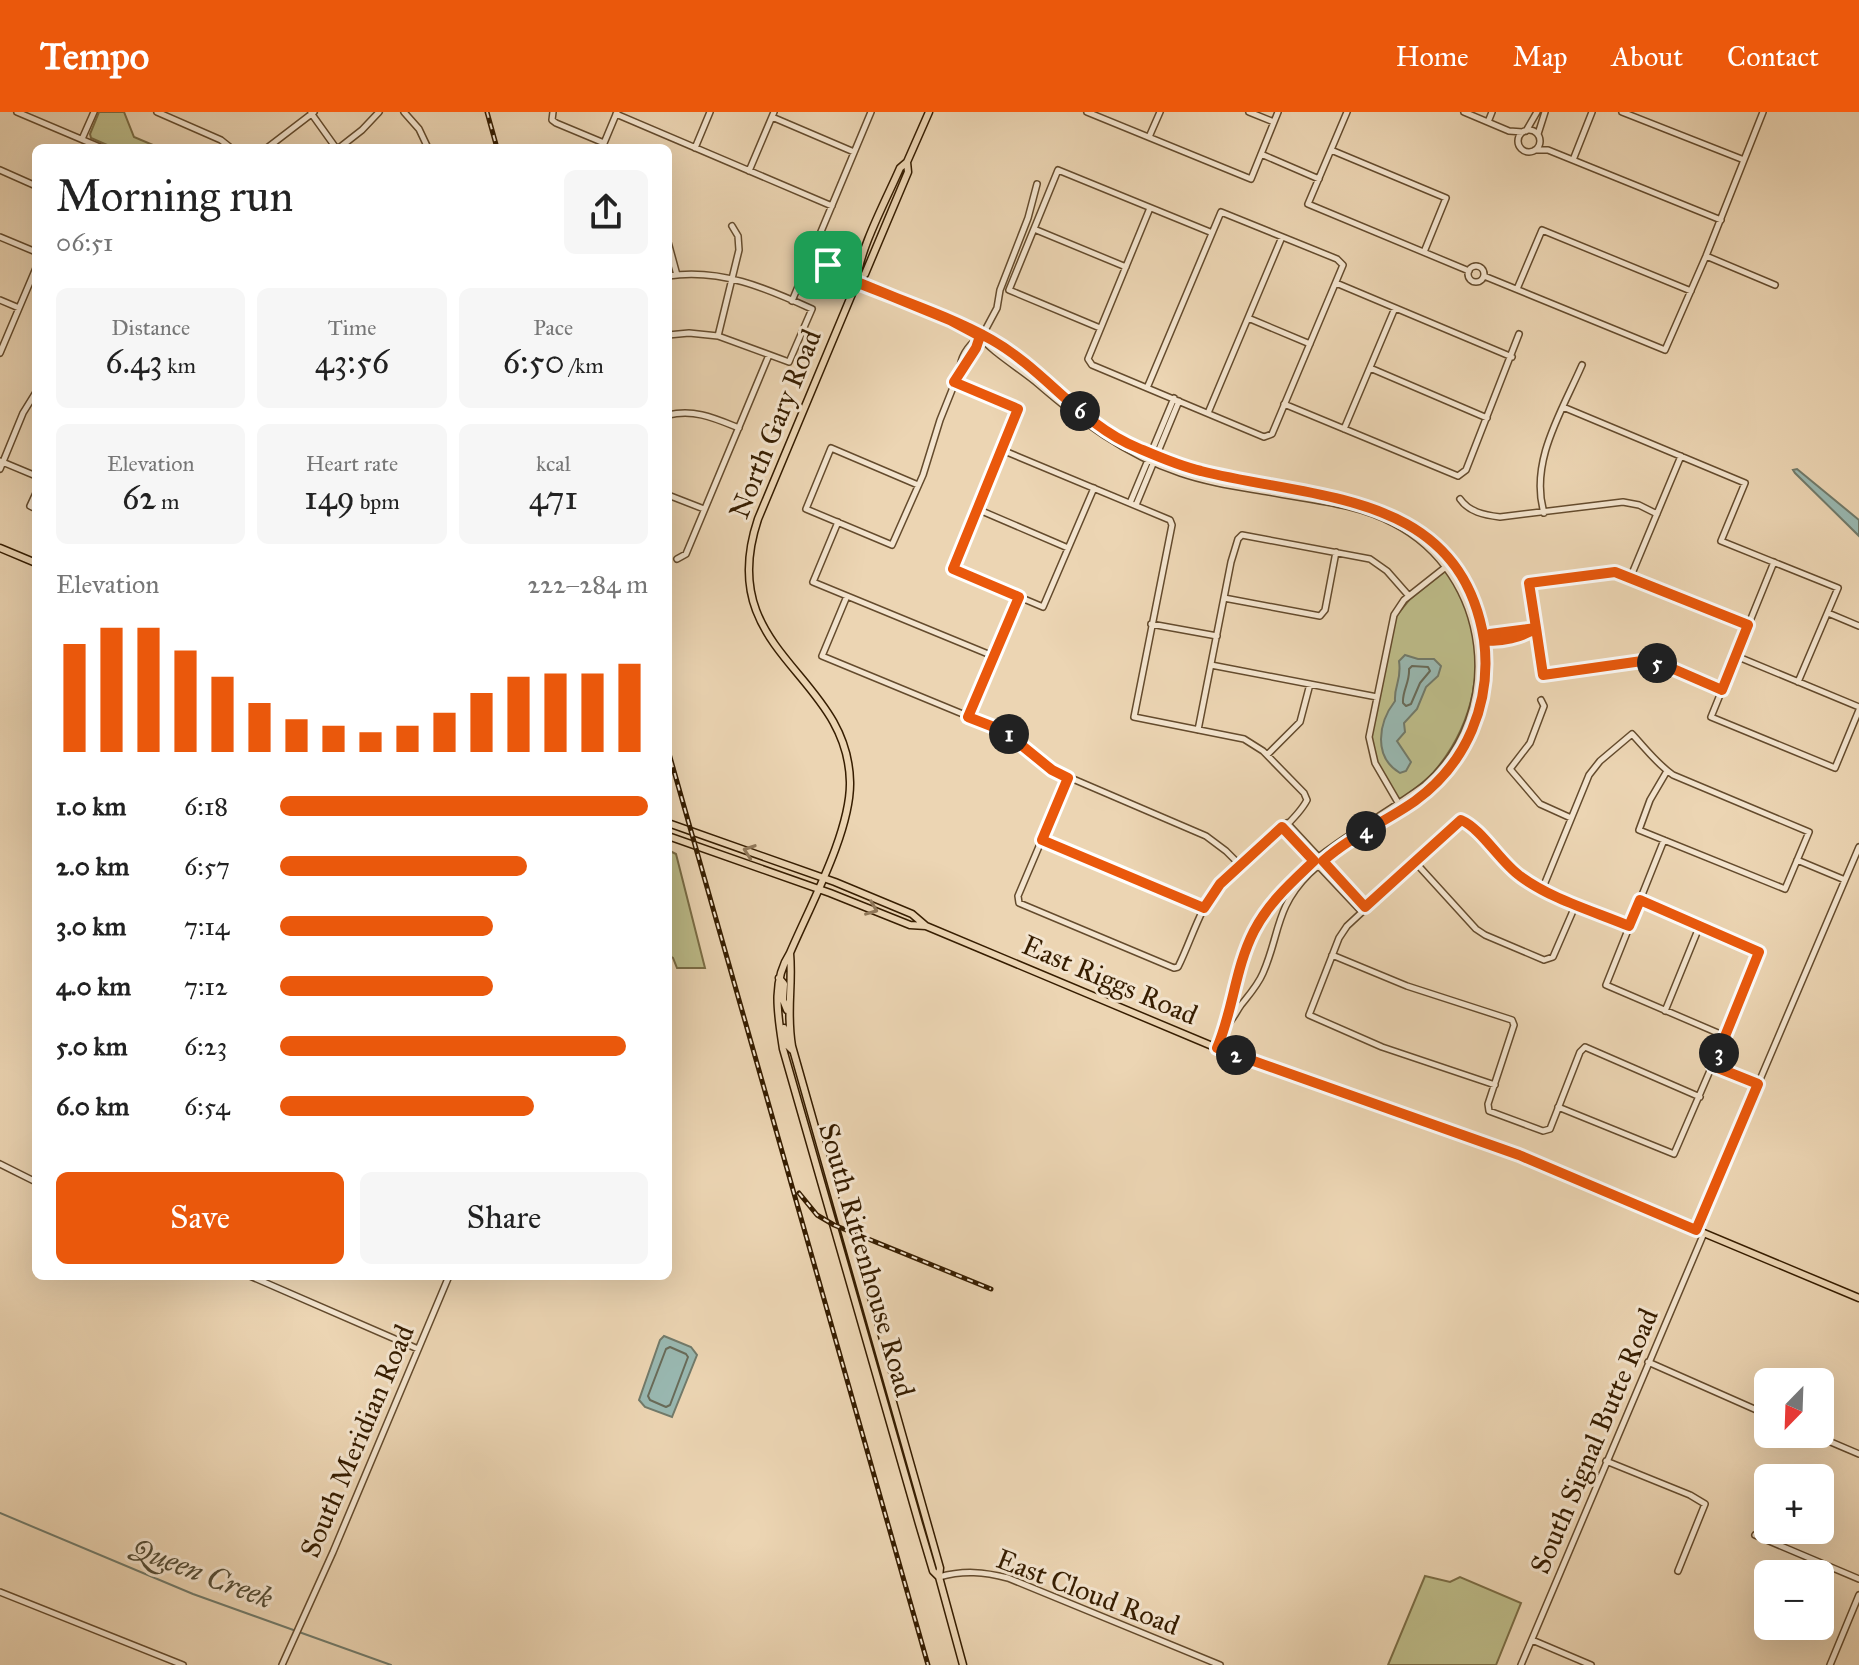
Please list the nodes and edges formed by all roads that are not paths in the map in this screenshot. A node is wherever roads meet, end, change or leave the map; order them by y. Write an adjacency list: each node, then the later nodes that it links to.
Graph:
1 (17, 112): 31 (street)
2 (94, 112): 31 (street)
3 (157, 112): 34 (street)
4 (379, 112): 37 (street)
5 (404, 112): 38 (street)
6 (553, 112): 39 (street)
7 (710, 112): 41 (street)
8 (871, 112): 45 (street)
9 (929, 112): 77 (main road, North Gary Road)
10 (1087, 112): 29 (street)
11 (1160, 112): 29 (street)
12 (1249, 112): 25 (street)
13 (1278, 112): 25 (street)
14 (1347, 112): 42 (street)
15 (1464, 112): 26 (street)
16 (1492, 112): 26 (street)
17 (1537, 112): 28 (street)
18 (1545, 112): 30 (street)
19 (1592, 112): 47 (street)
20 (1622, 112): 48 (street)
21 (1763, 112): 48 (street)
22 (312, 113): 35 (street); 36 (street)
23 (616, 113): 40 (street); 41 (street)
24 (773, 114): 45 (street); 50 (street)
25 (1274, 122): 46 (street)
26 (1488, 122): 27 (street)
27 (1509, 131): 28 (street); 32 (street)
28 (1524, 131): 30 (street); 32 (street)
29 (1149, 137): 46 (street)
30 (1539, 138): 43 (street); 44 (street)
31 (82, 139): 33 (street)
32 (1519, 141): 43 (street)
33 (93, 144)
34 (226, 144)
35 (272, 144)
36 (335, 144)
37 (343, 144)
38 (426, 144)
39 (599, 144)
40 (604, 144)
41 (695, 148): 50 (street)
42 (1331, 150): 51 (street); 63 (street)
43 (1535, 150): 44 (street)
44 (1548, 150): 47 (street)
45 (854, 152): 54 (street)
46 (1261, 154): 51 (street)
47 (1573, 160): 56 (street)
48 (1744, 160): 56 (street)
49 (0, 170): 52 (street)
50 (749, 171): 54 (street)
51 (1319, 179): 63 (street)
52 (32, 184)
53 (1037, 184): 91 (street)
54 (832, 206): 66 (street)
55 (1150, 208): 58 (street); 59 (street); 68 (street)
56 (1721, 220): 64 (street)
57 (732, 226): 75 (street)
58 (1034, 229): 68 (street); 87 (street)
59 (1210, 232): 60 (street); 99 (street)
60 (1282, 236): 78 (street); 86 (street)
61 (0, 237): 62 (street)
62 (32, 250)
63 (1424, 252): 69 (street)
64 (1706, 256): 79 (street); 81 (street)
65 (672, 257): 71 (street)
66 (810, 262): 67 (street); 70 (street); 83 (street)
67 (828, 265): 70 (street); 76 (street)
68 (1126, 267): 87 (street)
69 (1469, 271): 73 (street); 73 (street)
70 (825, 273): 76 (street)
71 (677, 275): 72 (street); 75 (street)
72 (672, 276)
73 (1484, 276): 80 (street)
74 (32, 277): 84 (street)
75 (733, 278): 83 (street); 90 (street)
76 (847, 278): 77 (street)
77 (857, 282): 91 (street); 170 (main road, North Gary Road)
78 (1335, 283): 85 (street); 92 (street)
79 (1775, 285)
80 (1517, 289): 81 (street); 81 (street)
81 (1691, 291)
82 (0, 300): 84 (street)
83 (792, 301): 94 (street)
84 (19, 308): 93 (street)
85 (1395, 308): 95 (street); 97 (street)
86 (1248, 318): 92 (street); 104 (street)
87 (1100, 328): 99 (street)
88 (1519, 334): 95 (street)
89 (672, 335): 90 (street)
90 (718, 336): 94 (street)
91 (980, 336): 98 (street); 111 (street)
92 (1310, 344): 102 (street)
93 (0, 353)
94 (769, 355): 107 (street)
95 (1512, 357): 106 (street)
96 (1582, 365): 103 (street)
97 (1370, 368): 106 (street); 108 (street)
98 (954, 382): 109 (street); 115 (street)
99 (1147, 388): 101 (street)
100 (32, 398): 112 (street)
101 (1177, 400): 104 (street); 111 (street)
102 (1284, 404): 104 (street); 108 (street)
103 (1563, 407): 110 (street); 122 (street)
104 (1208, 413)
105 (672, 414): 107 (street)
106 (1487, 418): 108 (street)
107 (739, 428): 120 (street)
108 (1344, 429)
109 (1002, 450): 116 (street); 121 (street)
110 (1681, 456): 123 (street); 130 (street)
111 (1153, 458): 119 (street); 131 (street)
112 (2, 461): 113 (street); 114 (street)
113 (0, 469)
114 (32, 474)
115 (918, 485): 124 (street); 124 (street)
116 (1094, 488): 119 (street); 126 (street)
117 (672, 497): 120 (street)
118 (1460, 499): 122 (street)
119 (1133, 504): 138 (street)
120 (704, 509): 128 (street)
121 (977, 509): 126 (street); 135 (street)
122 (1544, 513): 123 (street)
123 (1657, 514): 132 (street)
124 (838, 522): 133 (street)
125 (0, 548): 129 (main road)
126 (1068, 548): 135 (street)
127 (1336, 552): 134 (street); 136 (street); 136 (street)
128 (677, 559)
129 (32, 561)
130 (1774, 562): 137 (street); 139 (street)
131 (1449, 565): 134 (street); 143 (street)
132 (1631, 576): 139 (street); 141 (street)
133 (847, 596): 144 (street); 153 (street)
134 (1409, 596): 150 (street)
135 (1019, 597): 144 (street)
136 (1224, 598): 142 (street)
137 (1828, 613): 140 (street); 147 (street)
138 (1151, 624): 142 (street); 154 (street)
139 (1748, 625): 145 (street)
140 (1859, 626)
141 (1536, 628): 143 (street); 149 (street)
142 (1217, 636): 146 (street)
143 (1480, 640): 158 (street)
144 (993, 656): 153 (street)
145 (1736, 656): 147 (street); 149 (street)
146 (1211, 665): 148 (street); 154 (street)
147 (1798, 682): 152 (street)
148 (1310, 684): 150 (street); 155 (street)
149 (1722, 690): 152 (street)
150 (1377, 697): 158 (street)
151 (1541, 700): 159 (street)
152 (1859, 709)
153 (968, 717): 157 (street)
154 (1198, 730): 155 (street)
155 (1267, 755): 161 (street)
156 (1667, 771): 159 (street); 164 (street); 166 (street)
157 (1068, 778): 163 (street); 169 (street)
158 (1400, 806): 167 (street)
159 (1571, 818): 173 (street)
160 (672, 824): 170 (main road, East Riggs Road, one-way to 160)
161 (1285, 825): 167 (street); 169 (street)
162 (672, 837): 172 (main road, East Riggs Road)
163 (1042, 840): 176 (street); 176 (street)
164 (1664, 840): 166 (street); 174 (street)
165 (1859, 847): 171 (street, South Signal Butte Road)
166 (1797, 860): 171 (street)
167 (1319, 861): 177 (street); 187 (street); 187 (street)
168 (1415, 862): 173 (street); 175 (street); 177 (street)
169 (1241, 866): 176 (street)
170 (823, 877): 172 (main road, North Gary Road); 179 (main road, East Riggs Road)
171 (1845, 880): 192 (street, South Signal Butte Road)
172 (817, 888): 179 (main road, East Riggs Road, one-way to 179); 181 (main road, South Rittenhouse Road)
173 (1542, 890): 175 (street)
174 (1640, 900): 178 (street); 180 (street)
175 (1576, 904): 180 (street)
176 (1204, 908)
177 (1363, 909): 182 (street)
178 (1700, 925): 185 (street); 188 (street)
179 (926, 926): 189 (main road, East Riggs Road)
180 (1629, 926): 185 (street)
181 (790, 953): 183 (main road, South Rittenhouse Road); 184 (main road, South Rittenhouse Road)
182 (1332, 955): 193 (street); 193 (street)
183 (779, 978): 184 (main road); 186 (main road, South Rittenhouse Road)
184 (787, 1010): 190 (main road, South Rittenhouse Road)
185 (1665, 1011): 188 (street)
186 (778, 1014): 190 (main road); 210 (main road, South Rittenhouse Road)
187 (1226, 1026): 189 (street)
188 (1725, 1036): 191 (street)
189 (1217, 1048): 198 (main road, East Riggs Road)
190 (794, 1052): 210 (main road, South Rittenhouse Road)
191 (1713, 1066): 192 (street); 194 (street)
192 (1758, 1084): 198 (street, South Signal Butte Road)
193 (1495, 1085): 195 (street)
194 (1700, 1097): 195 (street); 195 (street)
195 (1558, 1107)
196 (0, 1164): 197 (street)
197 (32, 1180)
198 (1700, 1231): 201 (main road, East Riggs Road); 203 (street, South Signal Butte Road)
199 (259, 1280): 202 (street)
200 (447, 1280): 202 (street, South Meridian Road)
201 (1859, 1298)
202 (418, 1349): 216 (street, South Meridian Road)
203 (1648, 1362): 204 (street); 207 (street, South Signal Butte Road)
204 (1754, 1409)
205 (1834, 1443): 206 (street)
206 (1859, 1454)
207 (1606, 1461): 209 (street); 214 (street, South Signal Butte Road)
208 (1776, 1544): 211 (street)
209 (1678, 1571)
210 (939, 1577): 217 (main road, South Rittenhouse Road); 218 (street, East Cloud Road)
211 (1859, 1579)
212 (0, 1592): 215 (street)
213 (1859, 1595): 221 (street)
214 (1532, 1640): 219 (street, South Signal Butte Road); 220 (street)
215 (183, 1665)
216 (282, 1665)
217 (963, 1665)
218 (1220, 1665)
219 (1521, 1665)
220 (1591, 1665)
221 (1830, 1665)

